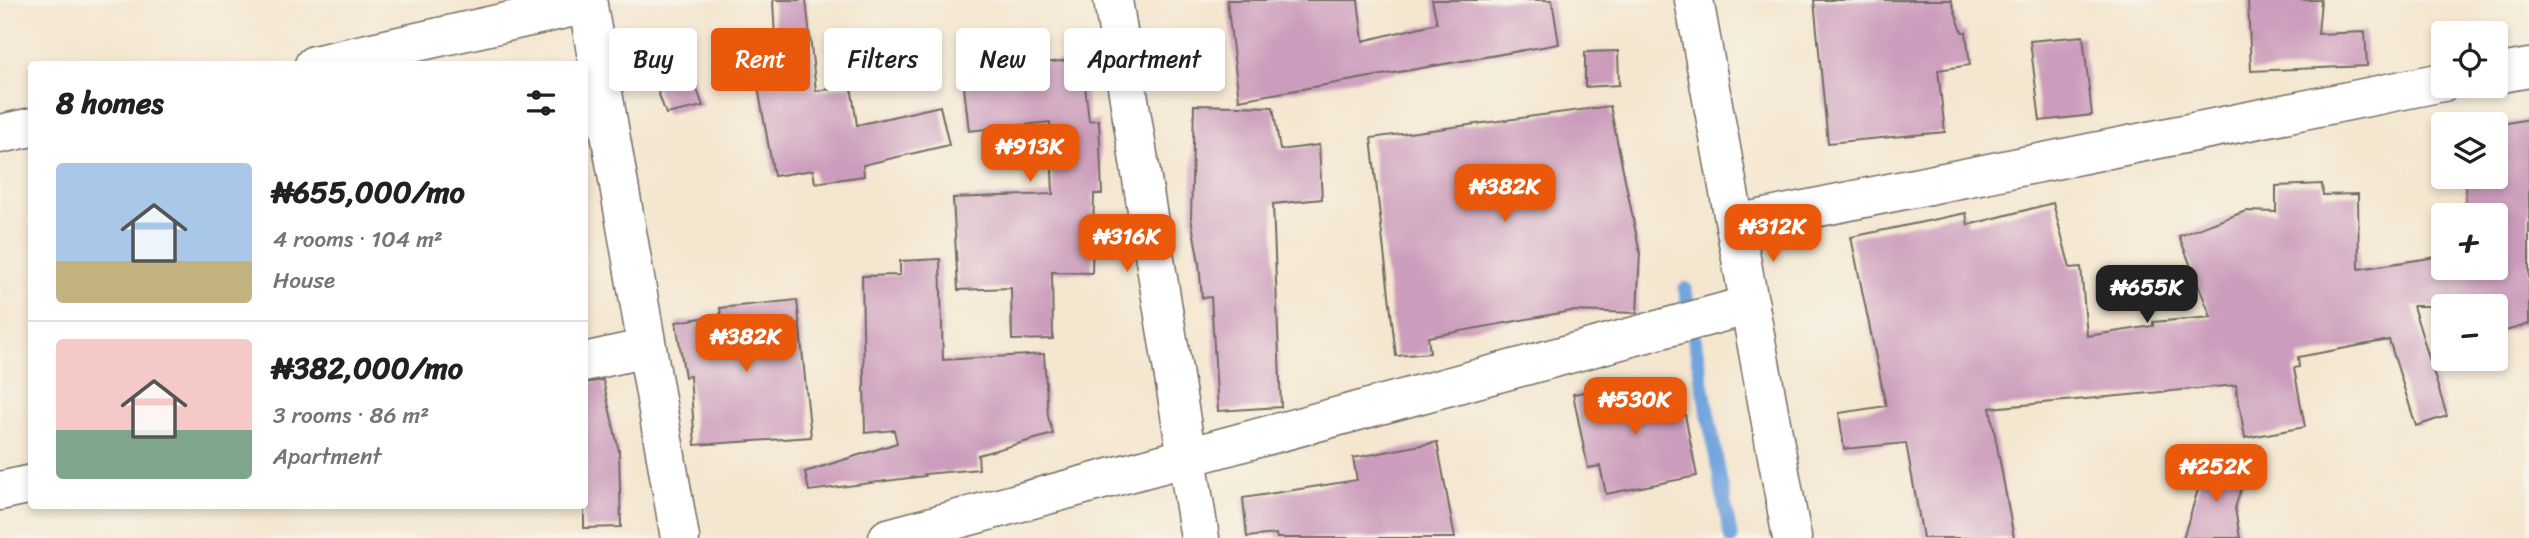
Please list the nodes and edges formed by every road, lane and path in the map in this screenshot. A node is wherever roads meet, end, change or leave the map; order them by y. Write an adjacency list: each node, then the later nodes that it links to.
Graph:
1 (1113, 0): 14 (street)
2 (1694, 0): 10 (street)
3 (588, 2): 4 (street); 12 (street)
4 (331, 61)
5 (2529, 68): 6 (street)
6 (2508, 72)
7 (2431, 84): 10 (street)
8 (28, 128): 9 (street)
9 (0, 134)
10 (1735, 224): 11 (street)
11 (1750, 305): 14 (street); 20 (street)
12 (647, 348): 13 (street); 17 (street)
13 (588, 361)
14 (1187, 457): 18 (street); 19 (street)
15 (28, 485): 16 (street)
16 (0, 491)
17 (680, 538)
18 (888, 538)
19 (1200, 538)
20 (1793, 538)

